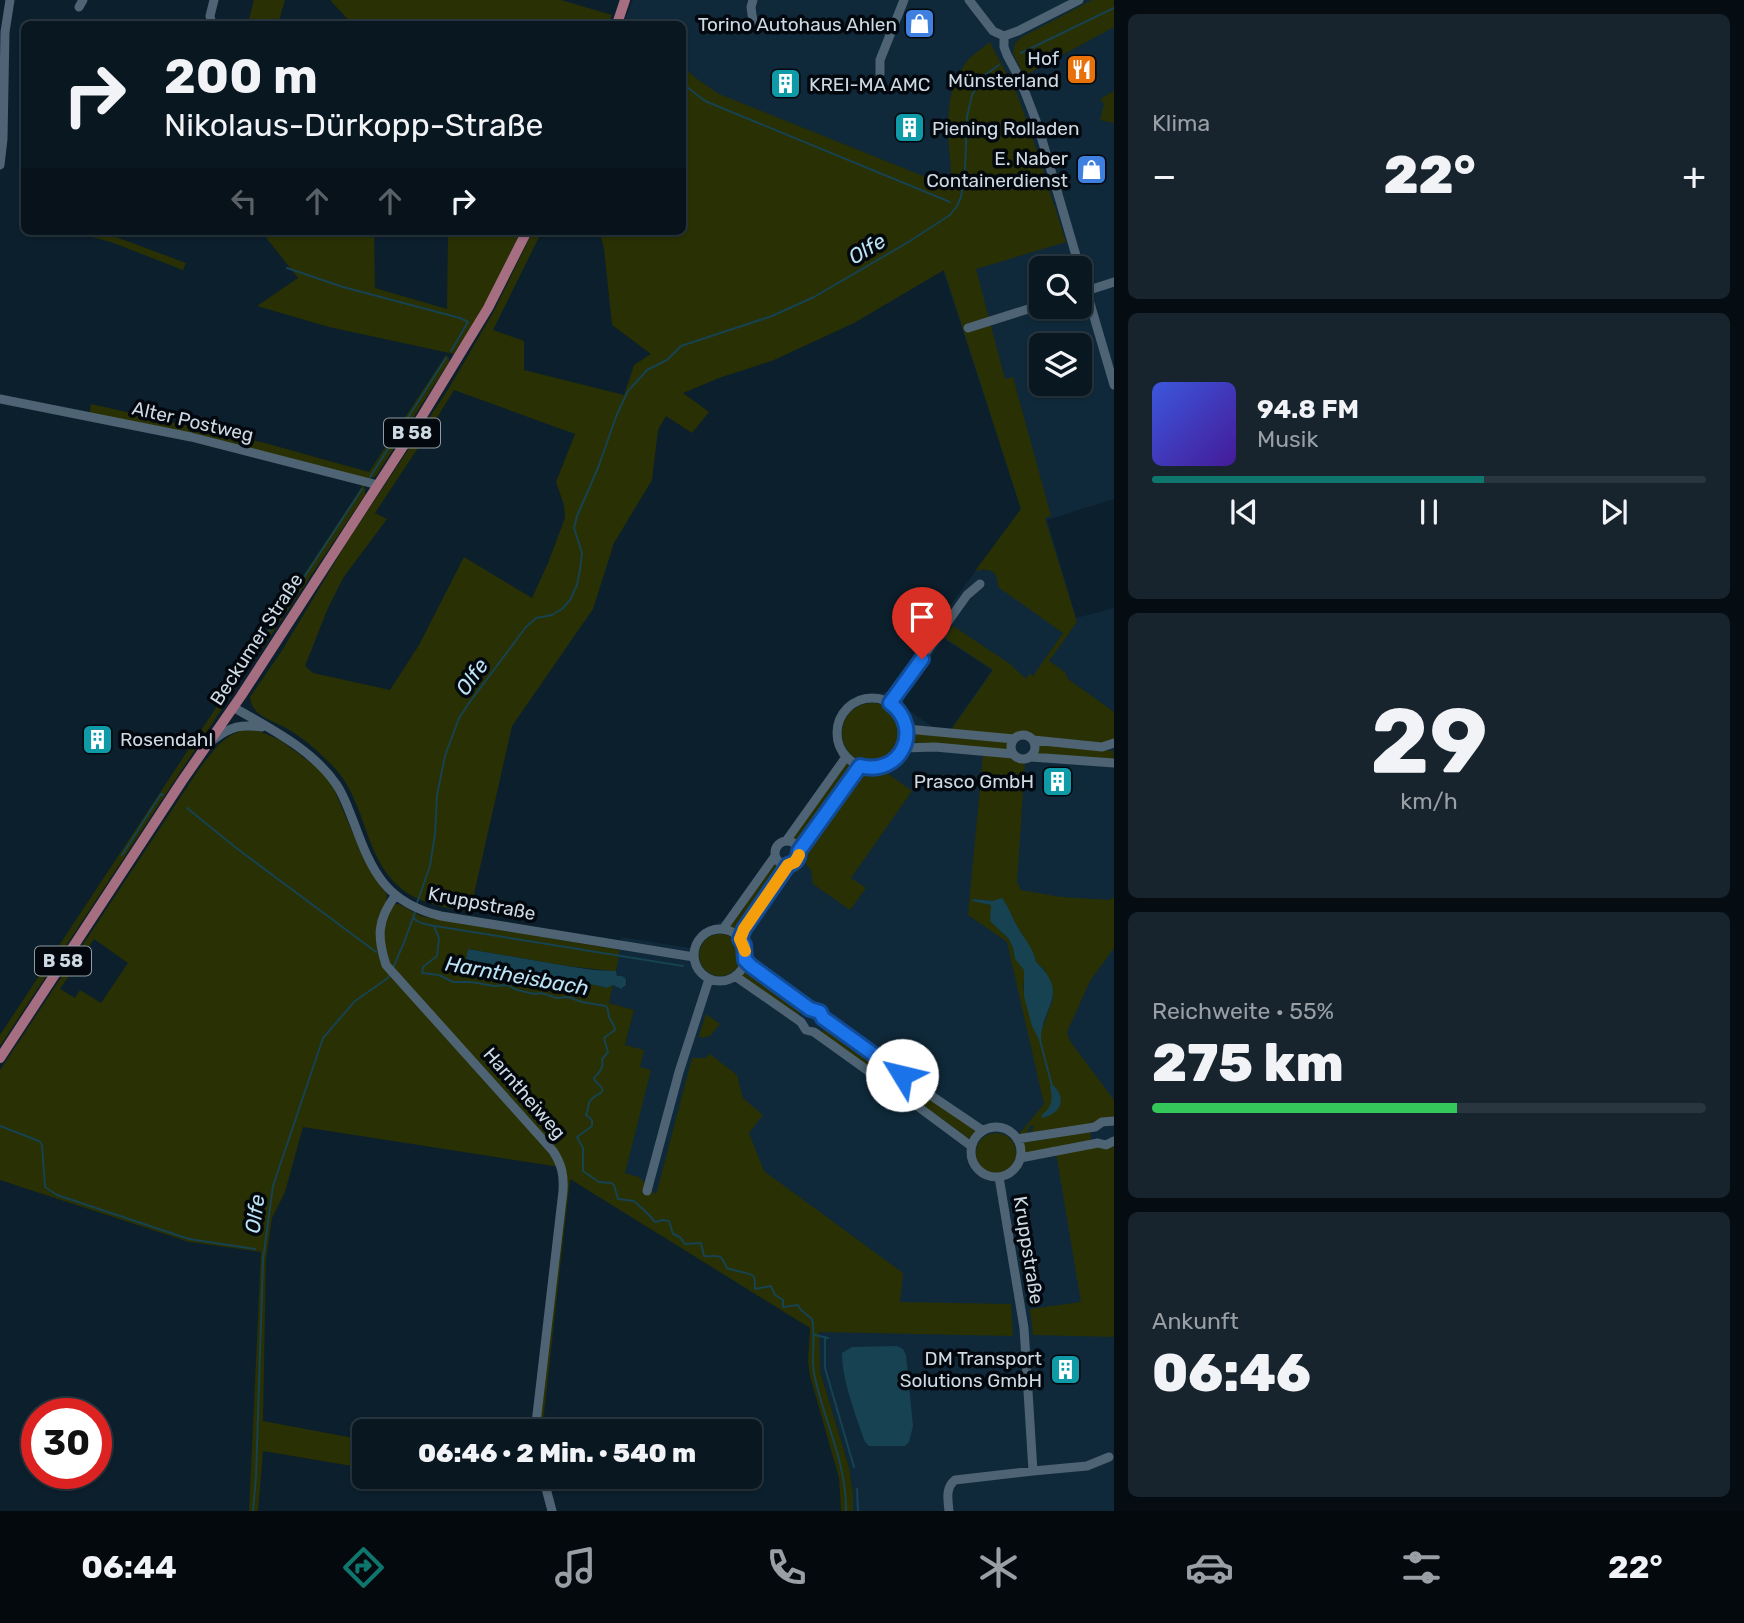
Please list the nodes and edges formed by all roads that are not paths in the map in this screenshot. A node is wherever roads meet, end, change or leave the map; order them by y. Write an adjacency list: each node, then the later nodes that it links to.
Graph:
1 (10, 0): 13 (street)
2 (214, 0): 8 (street)
3 (625, 0): 9 (main road)
4 (753, 0): 10 (street)
5 (904, 0): 12 (street)
6 (969, 0): 11 (street)
7 (1079, 0): 11 (street)
8 (211, 21)
9 (618, 21)
10 (753, 22)
11 (1004, 36): 15 (street)
12 (880, 74)
13 (0, 165)
14 (525, 235): 23 (main road, Beckumer Straße / B 58)
15 (1073, 256)
16 (1114, 282): 17 (street)
17 (1092, 288)
18 (1029, 309): 20 (street)
19 (1092, 318): 21 (street)
20 (968, 328)
21 (1114, 385)
22 (0, 399): 23 (street, Alter Postweg)
23 (378, 485): 26 (main road, Beckumer Straße / B 58)
24 (981, 584): 25 (street)
25 (890, 703): 28 (street); 35 (street)
26 (233, 708): 27 (street, Kruppstraße); 32 (main road, Beckumer Straße / B 58)
27 (267, 728): 32 (street); 43 (street, Kruppstraße)
28 (907, 729): 29 (street); 33 (street)
29 (1014, 739): 30 (street); 34 (street)
30 (1033, 740): 31 (street); 36 (street)
31 (1114, 743)
32 (208, 744): 54 (main road, Beckumer Straße / B 58)
33 (904, 748): 34 (street); 38 (street)
34 (1013, 754): 36 (street)
35 (846, 757): 38 (street); 39 (street)
36 (1031, 757): 37 (street)
37 (1114, 763)
38 (860, 766): 40 (street)
39 (786, 841): 40 (street); 41 (street)
40 (799, 851): 42 (street)
41 (775, 856): 42 (street); 44 (street)
42 (788, 865): 45 (street)
43 (395, 896): 46 (street, Kruppstraße); 69 (street, Harntheiweg)
44 (723, 929): 45 (street); 46 (street)
45 (740, 939): 47 (street)
46 (694, 954): 49 (street)
47 (745, 960): 48 (street); 50 (street)
48 (735, 976): 49 (street); 52 (street, Kruppstraße)
49 (709, 979): 68 (street)
50 (810, 1009): 51 (street); 52 (street)
51 (823, 1018): 53 (street); 55 (street)
52 (801, 1023): 53 (street, Kruppstraße)
53 (814, 1032): 57 (street, Kruppstraße)
54 (0, 1058)
55 (902, 1075): 56 (street); 57 (street)
56 (914, 1084): 58 (street); 61 (street)
57 (892, 1088): 58 (street, Kruppstraße)
58 (905, 1097): 65 (street, Kruppstraße)
59 (1113, 1123): 60 (street)
60 (1095, 1127): 62 (street); 64 (street)
61 (982, 1130): 62 (street); 65 (street)
62 (1017, 1139): 66 (street)
63 (1114, 1141): 64 (street)
64 (1098, 1143): 66 (street)
65 (971, 1146): 67 (street, Kruppstraße)
66 (1020, 1158): 67 (street, Kruppstraße)
67 (999, 1177): 71 (street, Kruppstraße)
68 (647, 1191)
69 (537, 1419)
70 (1109, 1457): 71 (street)
71 (1033, 1471): 74 (street)
72 (546, 1489): 73 (street)
73 (552, 1511)
74 (949, 1511)

